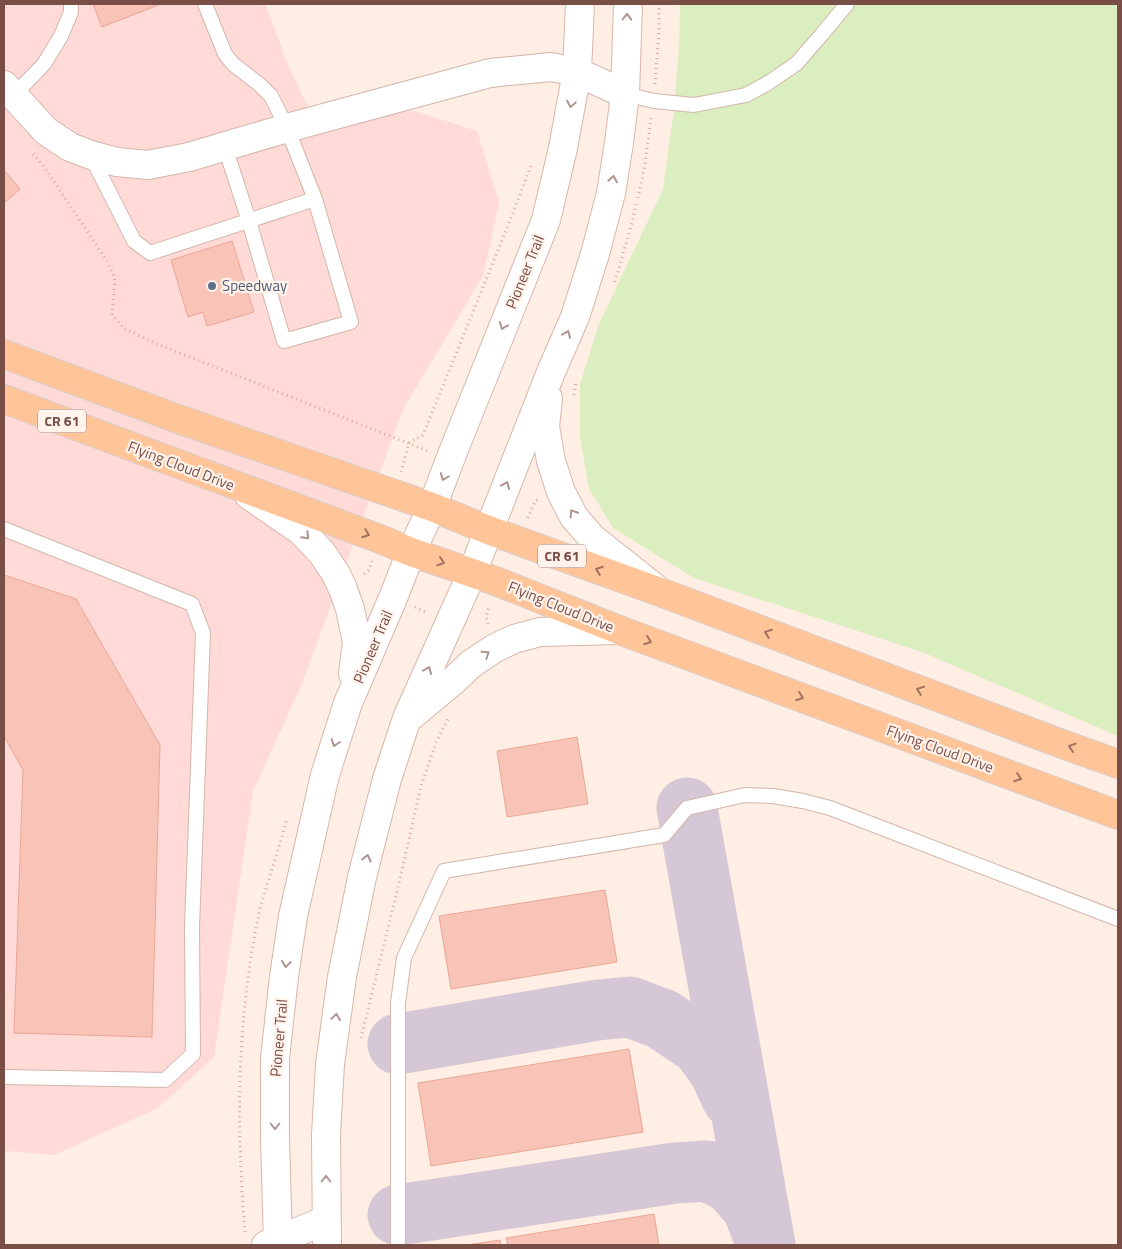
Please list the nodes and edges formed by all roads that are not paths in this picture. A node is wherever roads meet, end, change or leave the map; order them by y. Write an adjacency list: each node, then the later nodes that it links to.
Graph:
1 (71, 4): 7 (lane)
2 (205, 4): 9 (lane)
3 (580, 4): 6 (main road, Pioneer Trail)
4 (628, 4): 8 (main road, one-way to 4)
5 (847, 4): 8 (lane)
6 (577, 72): 8 (main road); 9 (main road); 18 (main road, Pioneer Trail, one-way to 18)
7 (8, 90): 11 (main road)
8 (625, 94): 15 (main road, one-way to 8)
9 (287, 128): 10 (main road); 12 (lane)
10 (225, 147): 11 (main road); 13 (lane)
11 (91, 155): 13 (lane)
12 (314, 199): 13 (lane); 13 (lane)
13 (249, 221)
14 (4, 354): 18 (main road, CR 61)
15 (551, 372): 20 (main road, one-way to 15); 23 (main road, one-way to 15)
16 (4, 400): 17 (main road, Flying Cloud Drive / CR 61)
17 (238, 487): 21 (main road, Flying Cloud Drive / CR 61, one-way to 21); 25 (main road, one-way to 25)
18 (432, 507): 20 (main road, CR 61); 21 (main road, Pioneer Trail)
19 (4, 529): 30 (lane)
20 (488, 530): 22 (main road); 23 (main road, CR 61, one-way to 20)
21 (411, 552): 22 (main road, Flying Cloud Drive / CR 61, one-way to 22); 25 (main road, Pioneer Trail)
22 (472, 573): 24 (main road, Flying Cloud Drive / CR 61); 26 (main road, one-way to 22)
23 (660, 592): 27 (main road, CR 61, one-way to 23)
24 (619, 630): 26 (main road, one-way to 24); 28 (main road, Flying Cloud Drive / CR 61, one-way to 28)
25 (348, 703): 32 (main road, Pioneer Trail, one-way to 32)
26 (407, 718): 31 (main road, one-way to 26)
27 (1118, 764)
28 (1118, 815)
29 (1118, 919): 33 (lane)
30 (4, 1078)
31 (326, 1232): 32 (main road)
32 (274, 1244)
33 (398, 1245)

